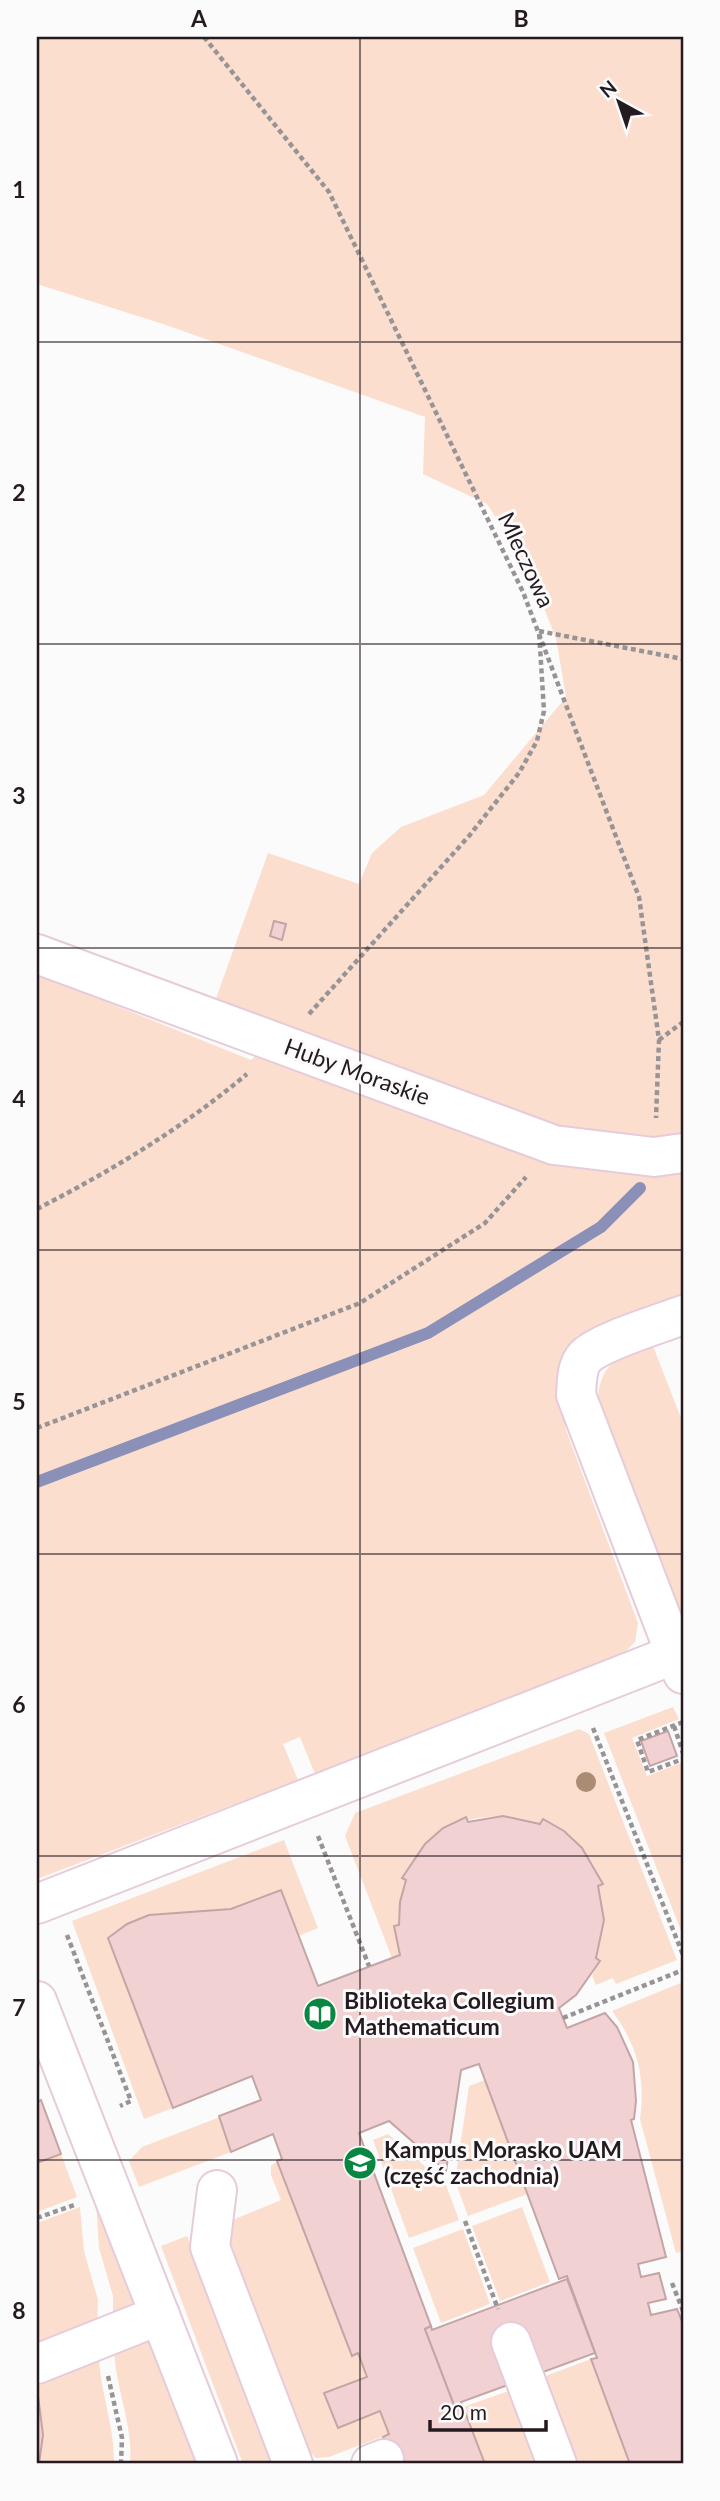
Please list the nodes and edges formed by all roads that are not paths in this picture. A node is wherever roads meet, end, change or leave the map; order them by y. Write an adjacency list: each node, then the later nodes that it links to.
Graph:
1 (37, 954): 2 (street, Huby Moraskie)
2 (669, 1155)
3 (683, 1315): 4 (street)
4 (681, 1660): 5 (street)
5 (51, 1914)
6 (37, 2001): 8 (street)
7 (216, 2190): 12 (street)
8 (160, 2315): 10 (street); 11 (street)
9 (511, 2342): 13 (street)
10 (37, 2364)
11 (218, 2464)
12 (293, 2464)
13 (557, 2464)

